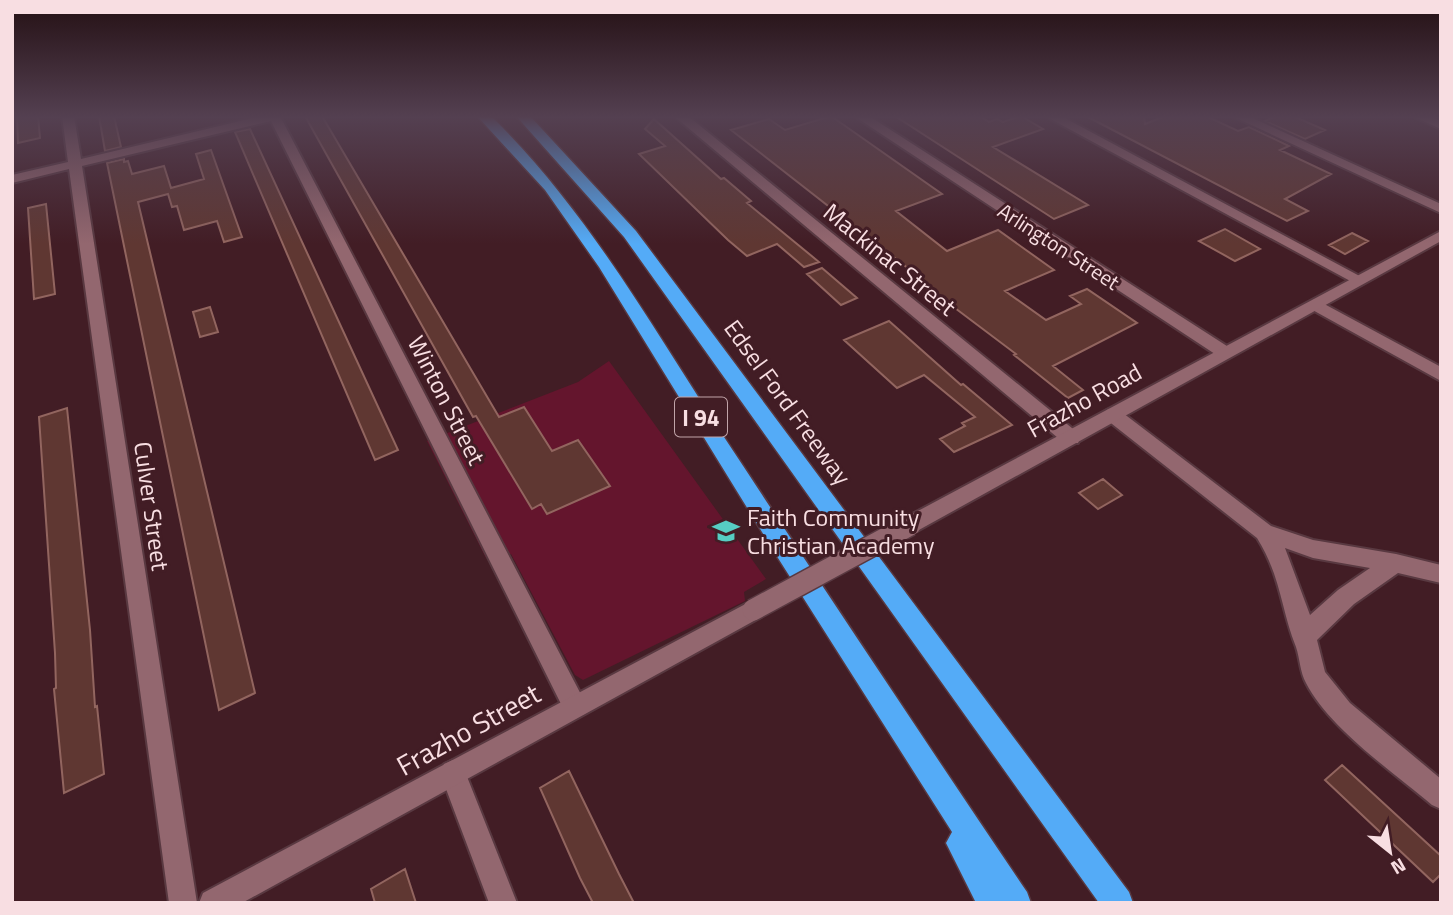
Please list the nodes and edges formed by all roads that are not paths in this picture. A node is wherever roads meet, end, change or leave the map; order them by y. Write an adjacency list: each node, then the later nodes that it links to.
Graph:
1 (74, 159): 11 (street, Culver Street)
2 (97, 159): 11 (street)
3 (297, 159): 27 (street, Winton Street)
4 (525, 159): 28 (highway, I 94)
5 (564, 159): 13 (highway, Edsel Ford Freeway / I 94)
6 (577, 159): 13 (highway)
7 (732, 159): 21 (street, Mackinac Street)
8 (926, 159): 18 (street, Arlington Street)
9 (1131, 159): 16 (street)
10 (1331, 159): 14 (street)
11 (75, 164): 12 (street); 31 (street, Culver Street)
12 (12, 179)
13 (596, 192): 36 (highway, Edsel Ford Freeway / I 94)
14 (1441, 209)
15 (1440, 236): 16 (street, Frazho Road)
16 (1359, 280): 17 (street, Frazho Road)
17 (1315, 304): 18 (street, Frazho Road); 19 (street)
18 (1224, 352): 20 (street, Frazho Road)
19 (1441, 375)
20 (1113, 415): 21 (street, Frazho Road); 22 (street)
21 (1071, 438): 25 (street, Frazho Road, bridge)
22 (1264, 532): 23 (street); 26 (street)
23 (1396, 563): 24 (street); 26 (street)
24 (1441, 574)
25 (753, 610): 27 (street, Frazho Street)
26 (1303, 639): 30 (street)
27 (575, 706): 29 (street, Frazho Street)
28 (914, 751): 34 (highway); 35 (highway, I 94)
29 (453, 773): 32 (street, Frazho Street); 33 (street)
30 (1441, 796)
31 (183, 903)
32 (213, 903)
33 (503, 903)
34 (993, 903)
35 (1016, 903)
36 (1118, 903)

